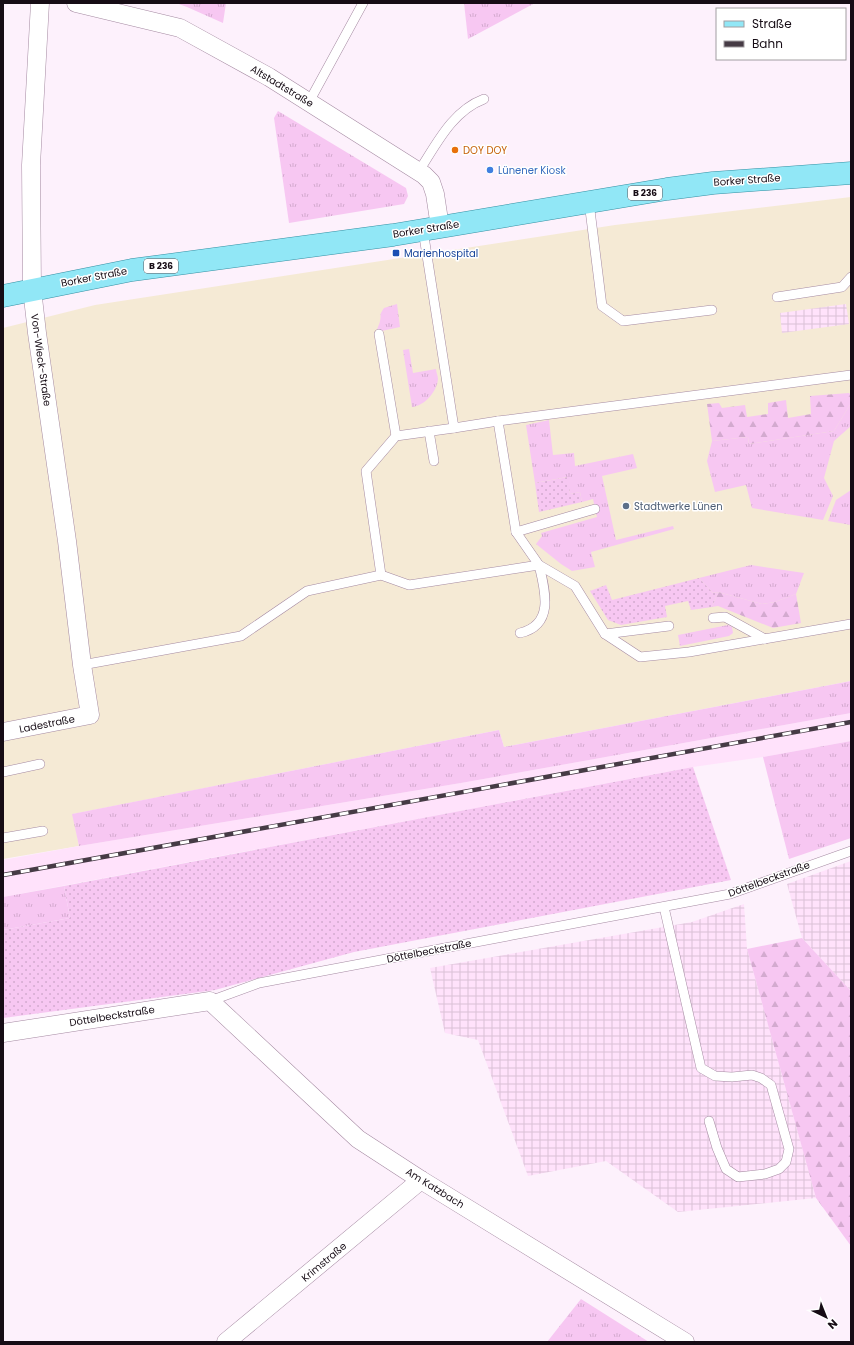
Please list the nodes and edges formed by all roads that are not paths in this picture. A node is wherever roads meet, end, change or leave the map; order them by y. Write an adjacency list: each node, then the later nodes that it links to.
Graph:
1 (40, 3): 11 (street, Von-Wieck-Straße)
2 (76, 3): 5 (street, Altstadtstraße)
3 (363, 3): 5 (lane)
4 (484, 99): 6 (lane)
5 (309, 102): 6 (street, Altstadtstraße)
6 (419, 171): 9 (street, Altstadtstraße)
7 (851, 173): 8 (main road, Borker Straße / B 236)
8 (588, 202): 9 (main road, Borker Straße / B 236); 14 (lane)
9 (432, 228): 11 (main road, Borker Straße / B 236); 18 (lane)
10 (851, 277): 13 (lane)
11 (32, 289): 12 (main road, Borker Straße / B 236); 32 (street, Von-Wieck-Straße)
12 (3, 296)
13 (777, 297)
14 (712, 310)
15 (379, 334): 20 (lane)
16 (851, 375): 17 (lane)
17 (498, 421): 18 (lane); 23 (lane)
18 (454, 428): 19 (lane)
19 (429, 431): 20 (lane); 21 (lane)
20 (396, 436): 25 (lane)
21 (434, 461)
22 (595, 509): 23 (lane)
23 (516, 532): 24 (lane)
24 (539, 565): 25 (lane); 29 (lane); 30 (lane)
25 (381, 575): 32 (lane)
26 (714, 618): 31 (lane)
27 (851, 624): 31 (lane)
28 (669, 626): 30 (lane)
29 (520, 633)
30 (605, 634): 31 (lane)
31 (765, 639)
32 (82, 665): 33 (street, Von-Wieck-Straße)
33 (90, 715): 34 (street, Ladestraße)
34 (3, 732)
35 (40, 764): 36 (lane)
36 (3, 772)
37 (43, 831): 38 (lane)
38 (3, 838)
39 (851, 851): 40 (lane, Döttelbeckstraße)
40 (664, 907): 41 (lane, Döttelbeckstraße); 43 (lane)
41 (210, 1001): 42 (street, Döttelbeckstraße); 44 (street, Am Katzbach)
42 (3, 1033)
43 (709, 1121)
44 (421, 1180): 45 (street, Krimstraße); 46 (street, Am Katzbach)
45 (226, 1342)
46 (685, 1342)

